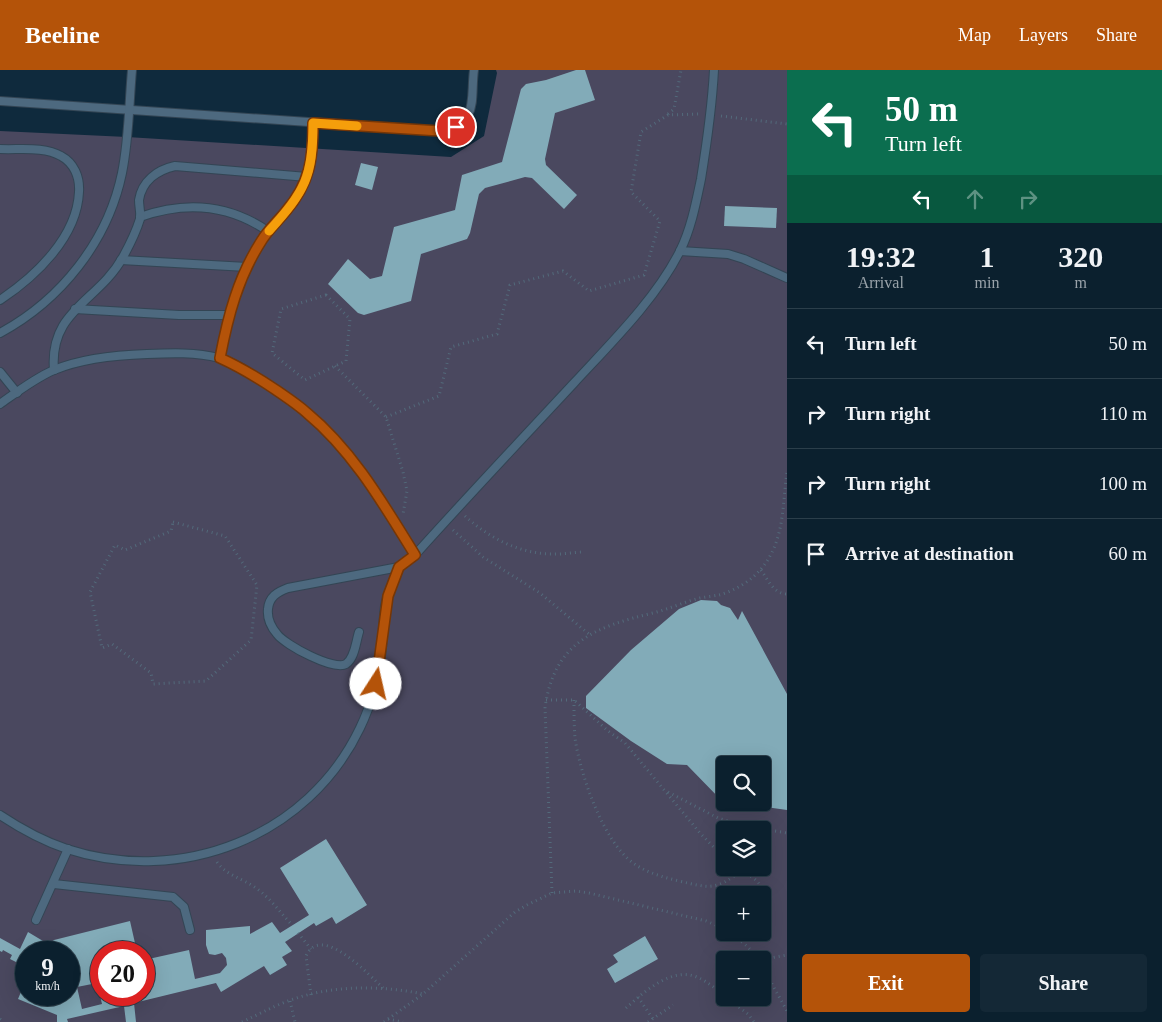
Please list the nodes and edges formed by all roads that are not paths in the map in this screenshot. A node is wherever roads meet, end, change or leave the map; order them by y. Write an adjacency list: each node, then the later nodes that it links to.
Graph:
1 (132, 70): 5 (lane)
2 (474, 70): 6 (lane)
3 (714, 70): 11 (lane)
4 (0, 101): 5 (lane)
5 (129, 110): 6 (lane); 18 (lane)
6 (313, 123): 8 (lane)
7 (0, 149): 15 (lane)
8 (307, 177): 9 (lane); 10 (lane)
9 (140, 217): 10 (lane); 12 (lane)
10 (269, 232): 13 (lane)
11 (680, 251): 14 (lane); 24 (lane)
12 (122, 260): 13 (lane); 16 (lane)
13 (247, 267): 17 (lane)
14 (787, 278)
15 (0, 300)
16 (75, 309): 17 (lane); 20 (lane)
17 (229, 315): 19 (lane)
18 (0, 333)
19 (220, 358): 20 (lane); 24 (lane)
20 (54, 370): 22 (lane)
21 (0, 372): 22 (lane)
22 (17, 392): 23 (lane)
23 (0, 404)
24 (415, 555): 25 (lane)
25 (399, 567): 26 (lane); 28 (lane)
26 (359, 632)
27 (0, 815): 28 (lane)
28 (68, 849): 29 (lane)
29 (54, 884): 30 (lane); 31 (lane)
30 (36, 920)
31 (190, 930)

